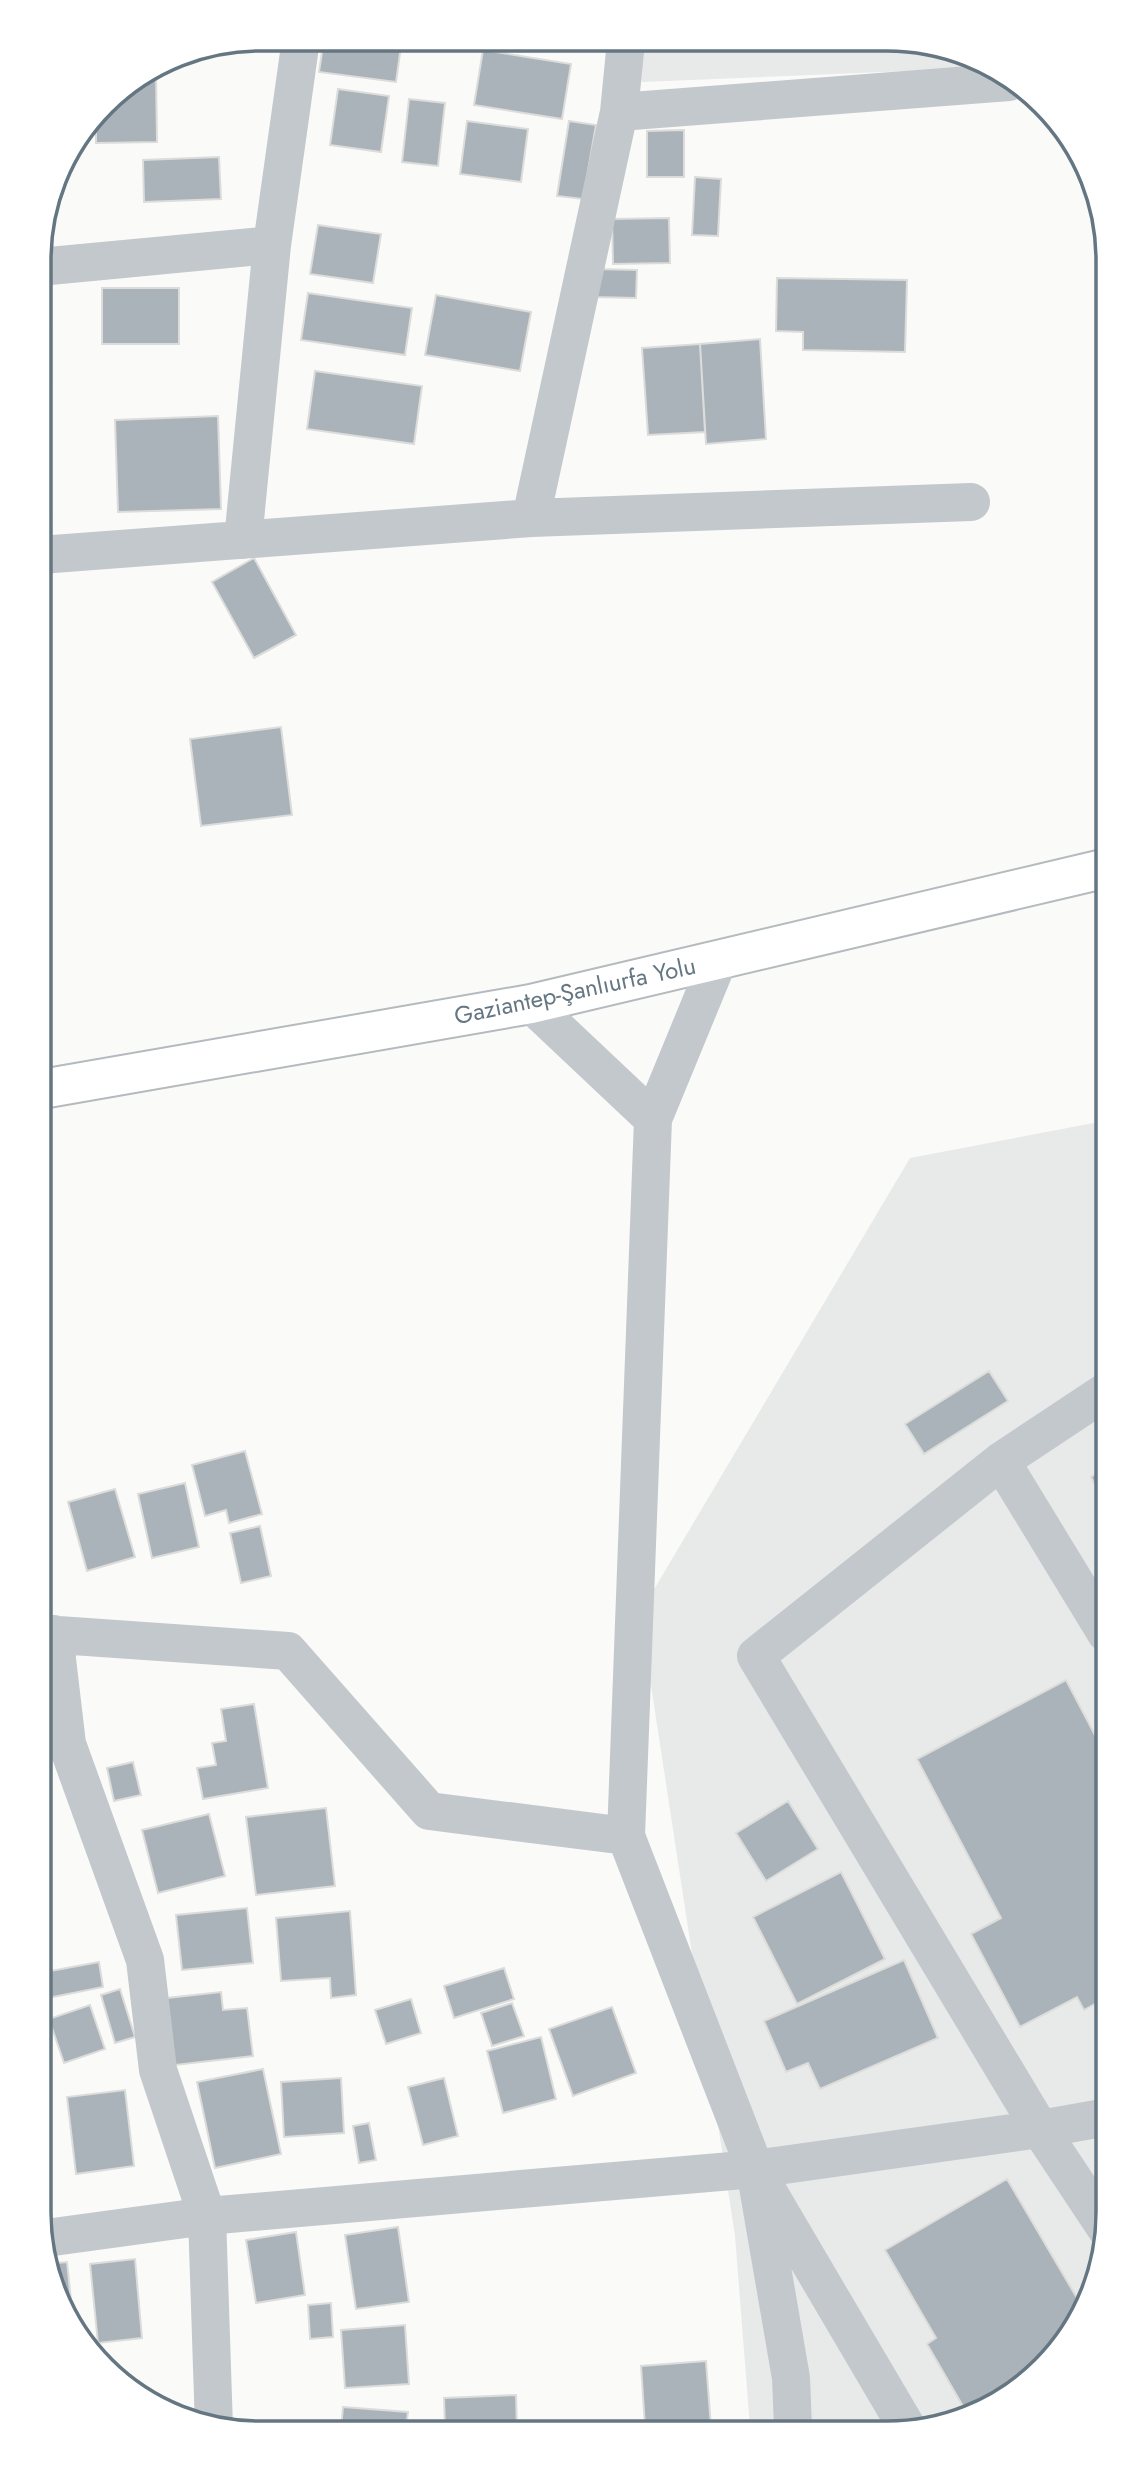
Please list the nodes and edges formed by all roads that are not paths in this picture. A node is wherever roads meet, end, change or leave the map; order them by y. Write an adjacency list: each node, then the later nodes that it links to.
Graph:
1 (299, 51): 5 (street)
2 (625, 51): 4 (street)
3 (998, 83): 4 (street)
4 (619, 112): 8 (street)
5 (272, 245): 6 (street); 9 (street)
6 (51, 266)
7 (971, 502): 8 (street)
8 (530, 518): 9 (street)
9 (243, 540): 10 (street)
10 (51, 554)
11 (1096, 871): 12 (main road, Gaziantep-Şanlıurfa Yolu)
12 (718, 961): 13 (main road, Gaziantep-Şanlıurfa Yolu); 15 (street)
13 (531, 1004): 14 (main road, Gaziantep-Şanlıurfa Yolu); 15 (street)
14 (51, 1087)
15 (653, 1119): 21 (street)
16 (1096, 1398): 17 (street)
17 (1001, 1461): 18 (street); 23 (street)
18 (1096, 1617)
19 (51, 1634): 21 (street)
20 (51, 1647): 26 (street)
21 (626, 1836): 24 (street)
22 (1096, 2119): 23 (street)
23 (1040, 2129): 24 (street); 25 (street)
24 (755, 2169): 26 (street); 29 (street); 30 (street)
25 (1096, 2213)
26 (207, 2216): 27 (street); 28 (street)
27 (53, 2237)
28 (214, 2416)
29 (902, 2420)
30 (793, 2421)

